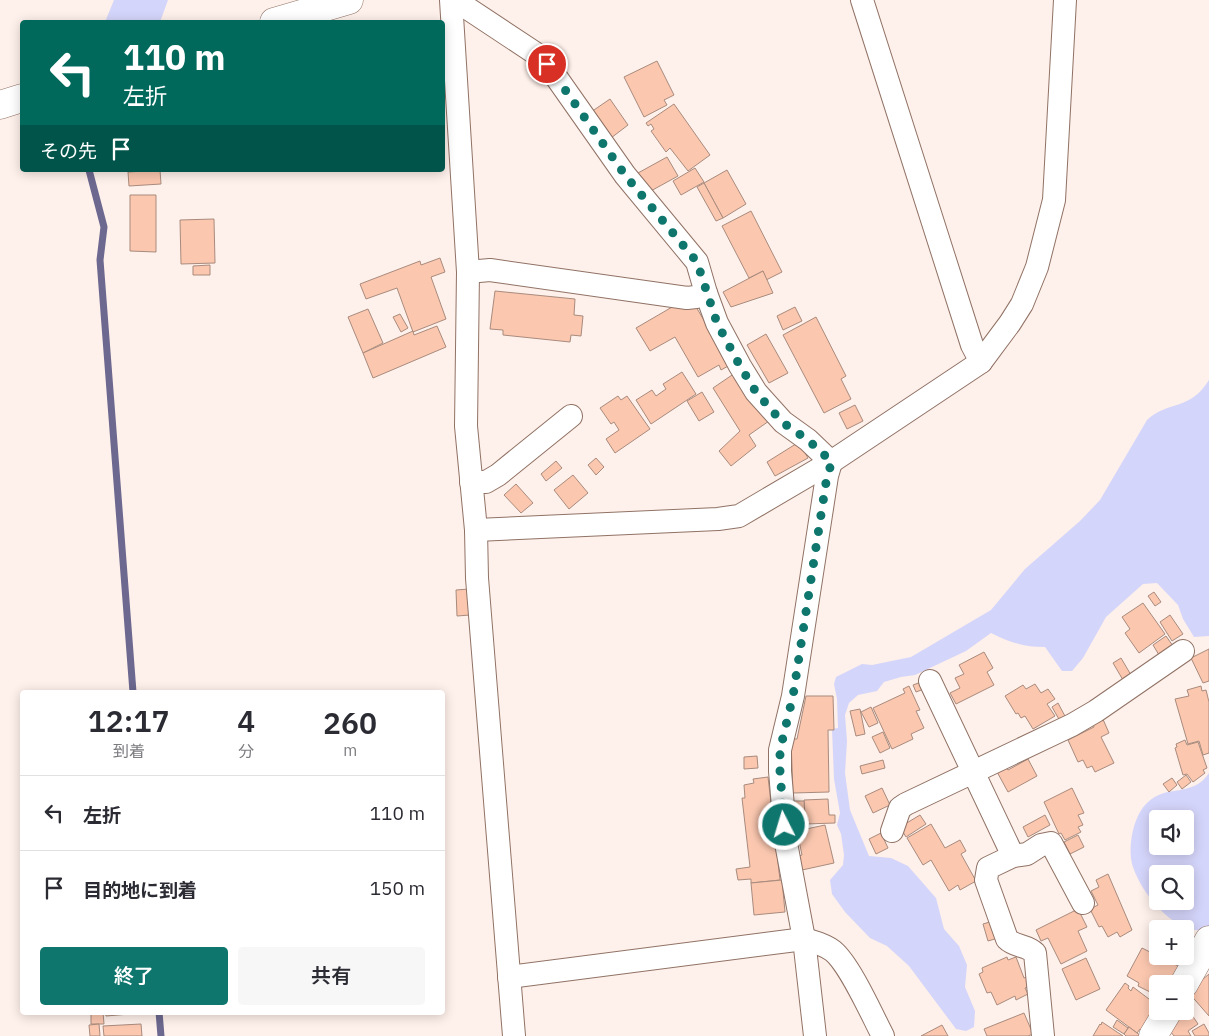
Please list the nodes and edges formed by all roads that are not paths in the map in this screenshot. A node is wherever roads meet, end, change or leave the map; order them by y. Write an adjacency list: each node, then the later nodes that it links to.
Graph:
1 (349, 0): 5 (main road)
2 (453, 0): 8 (street); 9 (street)
3 (862, 0): 10 (street)
4 (1065, 0): 10 (street)
5 (281, 20)
6 (20, 99): 7 (main road)
7 (0, 105)
8 (468, 272): 9 (street); 13 (street)
9 (706, 293): 12 (street)
10 (981, 362): 12 (street)
11 (571, 416): 13 (street)
12 (832, 462): 14 (street); 21 (street)
13 (471, 482): 14 (street)
14 (476, 530): 24 (street)
15 (1183, 651): 17 (street)
16 (930, 681): 17 (street)
17 (973, 772): 18 (street); 19 (street)
18 (892, 831)
19 (1013, 856): 20 (street); 29 (street)
20 (1083, 903)
21 (804, 939): 24 (street); 27 (street); 28 (street)
22 (1209, 940): 23 (main road)
23 (1189, 975)
24 (509, 977): 26 (street)
25 (1163, 1020): 30 (main road)
26 (514, 1036)
27 (815, 1036)
28 (883, 1036)
29 (1043, 1036)
30 (1154, 1036)

